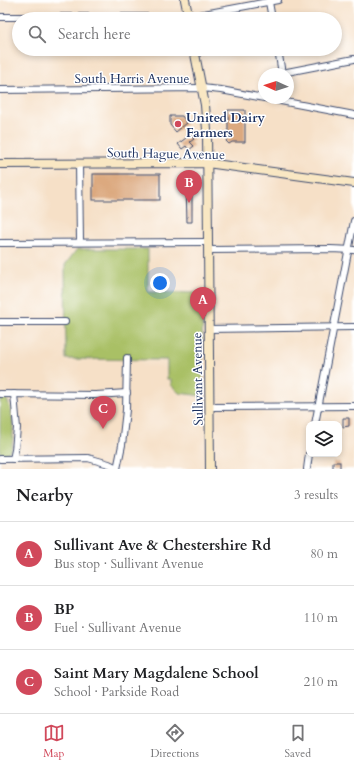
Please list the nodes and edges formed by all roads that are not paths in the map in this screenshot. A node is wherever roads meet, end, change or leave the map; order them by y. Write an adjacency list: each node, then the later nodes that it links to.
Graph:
1 (185, 0): 4 (main road)
2 (278, 0): 3 (street)
3 (269, 2): 5 (street); 6 (street)
4 (187, 12)
5 (218, 12)
6 (271, 12)
7 (0, 17): 8 (street)
8 (12, 17)
9 (195, 56): 14 (main road, Sullivant Avenue)
10 (279, 56): 12 (street)
11 (354, 59): 13 (street)
12 (281, 68)
13 (294, 71)
14 (202, 88): 15 (street, South Harris Avenue); 16 (street, South Harris Avenue); 20 (main road, Sullivant Avenue)
15 (0, 90)
16 (258, 97)
17 (294, 102): 18 (street, South Harris Avenue)
18 (354, 115)
19 (79, 163): 20 (main road, South Hague Avenue); 21 (main road, South Hague Avenue); 24 (street)
20 (207, 163): 22 (main road, South Hague Avenue); 26 (main road, Sullivant Avenue)
21 (0, 164)
22 (354, 183)
23 (354, 221): 27 (street)
24 (80, 242): 25 (street); 26 (street)
25 (0, 243)
26 (207, 246): 27 (street); 32 (main road, Sullivant Avenue)
27 (351, 250): 30 (street)
28 (0, 322): 29 (street)
29 (65, 322)
30 (334, 328): 31 (street); 32 (street); 37 (street)
31 (354, 328)
32 (208, 329): 39 (main road, Sullivant Avenue)
33 (127, 358): 34 (street)
34 (127, 393): 36 (street); 44 (street)
35 (0, 394): 36 (street)
36 (14, 394): 43 (street)
37 (318, 406): 38 (street); 39 (street); 40 (street)
38 (354, 406)
39 (209, 407): 45 (main road, Sullivant Avenue)
40 (316, 421)
41 (309, 457): 46 (street)
42 (0, 459): 43 (street)
43 (13, 459): 44 (street)
44 (117, 468)
45 (210, 469)
46 (307, 469)

